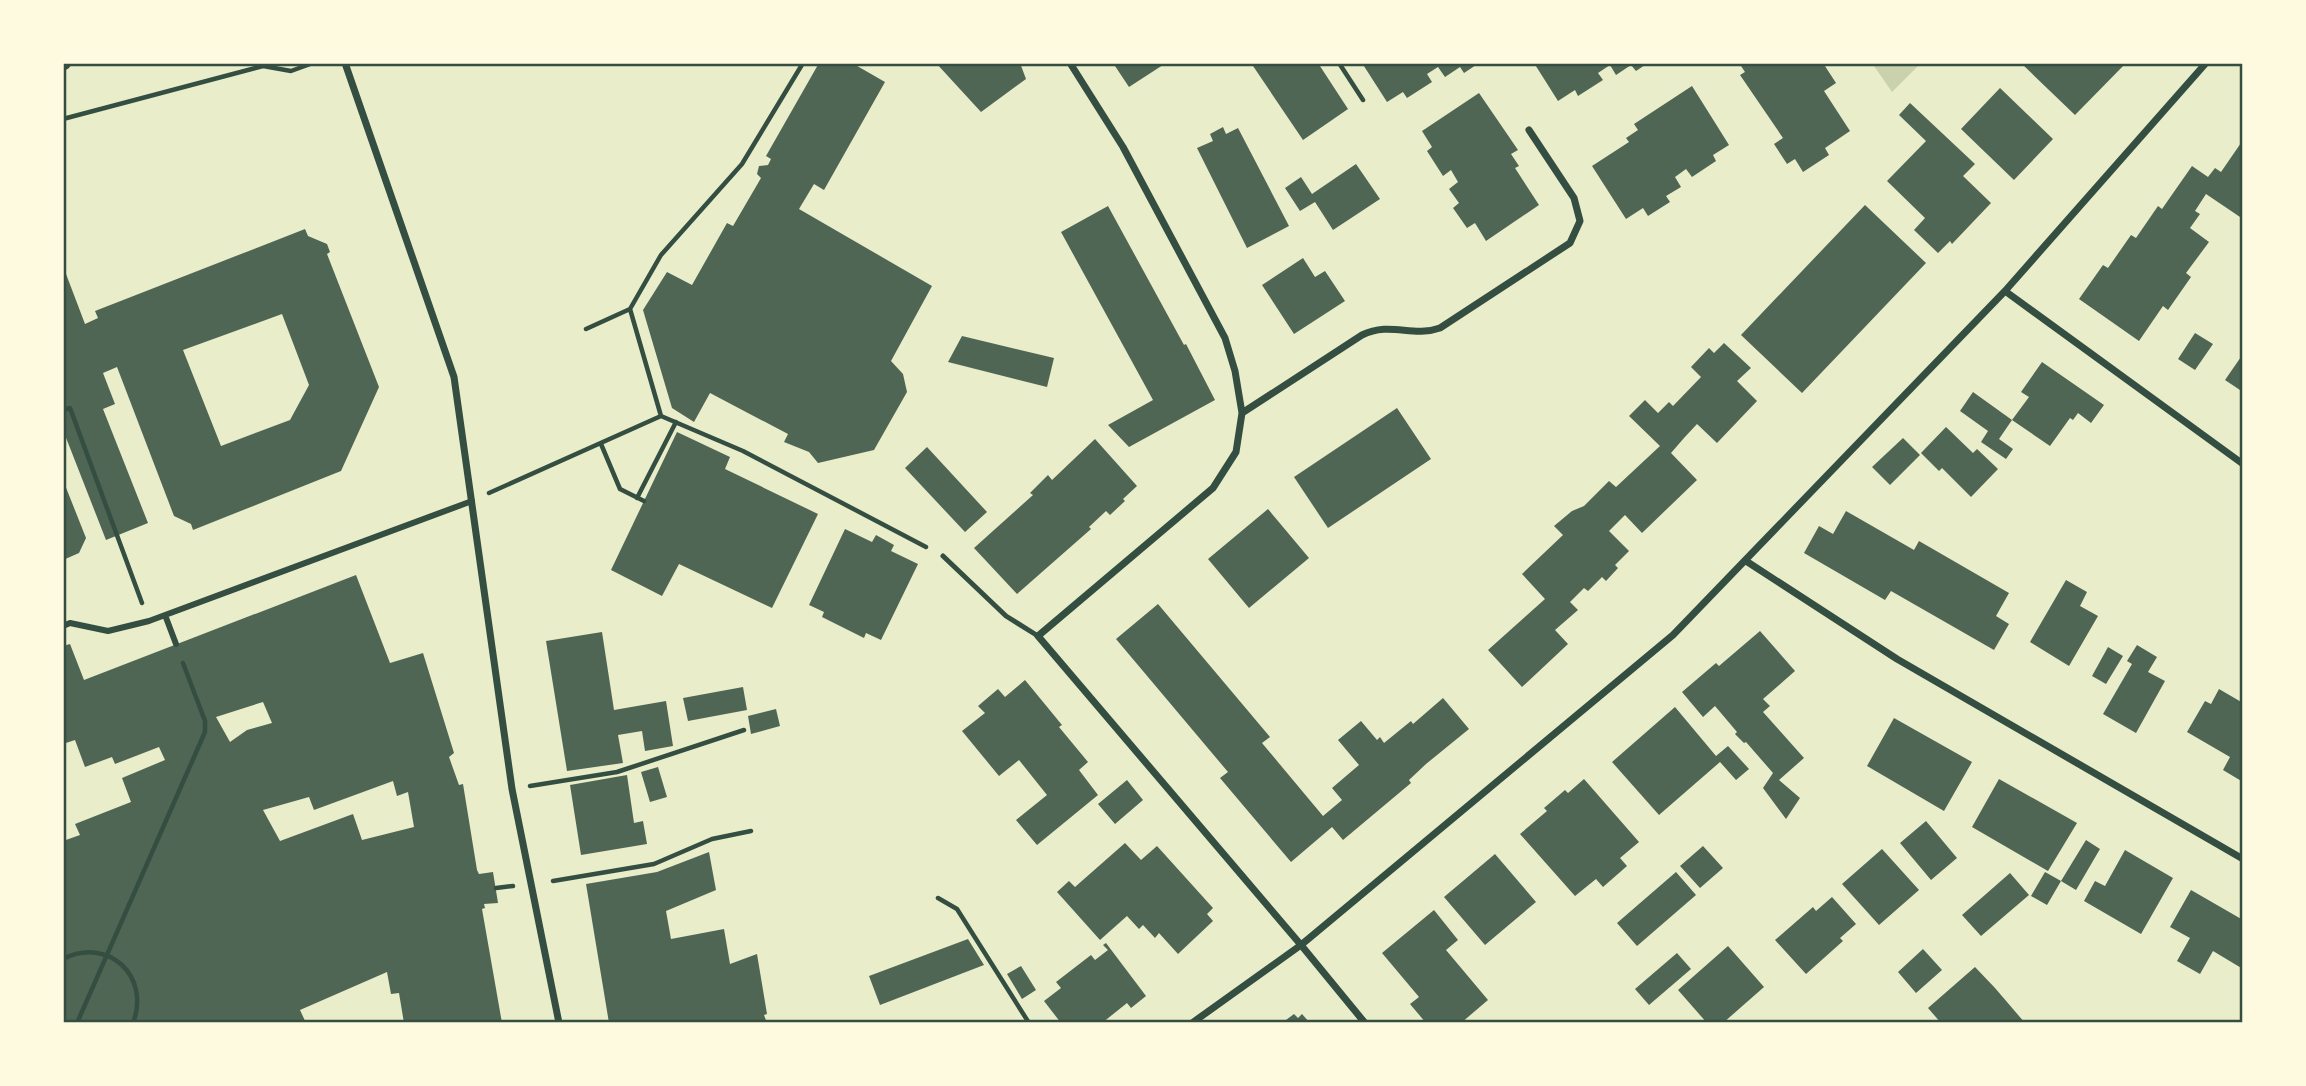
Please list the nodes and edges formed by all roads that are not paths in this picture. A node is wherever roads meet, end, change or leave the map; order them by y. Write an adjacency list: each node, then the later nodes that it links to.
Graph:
1 (345, 63): 8 (street)
2 (1070, 63): 6 (street)
3 (2206, 63): 5 (street)
4 (1529, 130): 6 (street)
5 (2005, 291): 7 (street); 10 (street)
6 (1242, 413): 13 (street)
7 (2243, 464)
8 (472, 501): 11 (street); 17 (street)
9 (943, 556): 13 (lane)
10 (1746, 561): 15 (street); 16 (street)
11 (165, 615): 12 (street); 14 (street)
12 (63, 626)
13 (1038, 636): 16 (street)
14 (176, 644)
15 (2243, 859)
16 (1301, 945): 18 (street); 19 (street)
17 (559, 1023)
18 (1192, 1023)
19 (1365, 1023)

